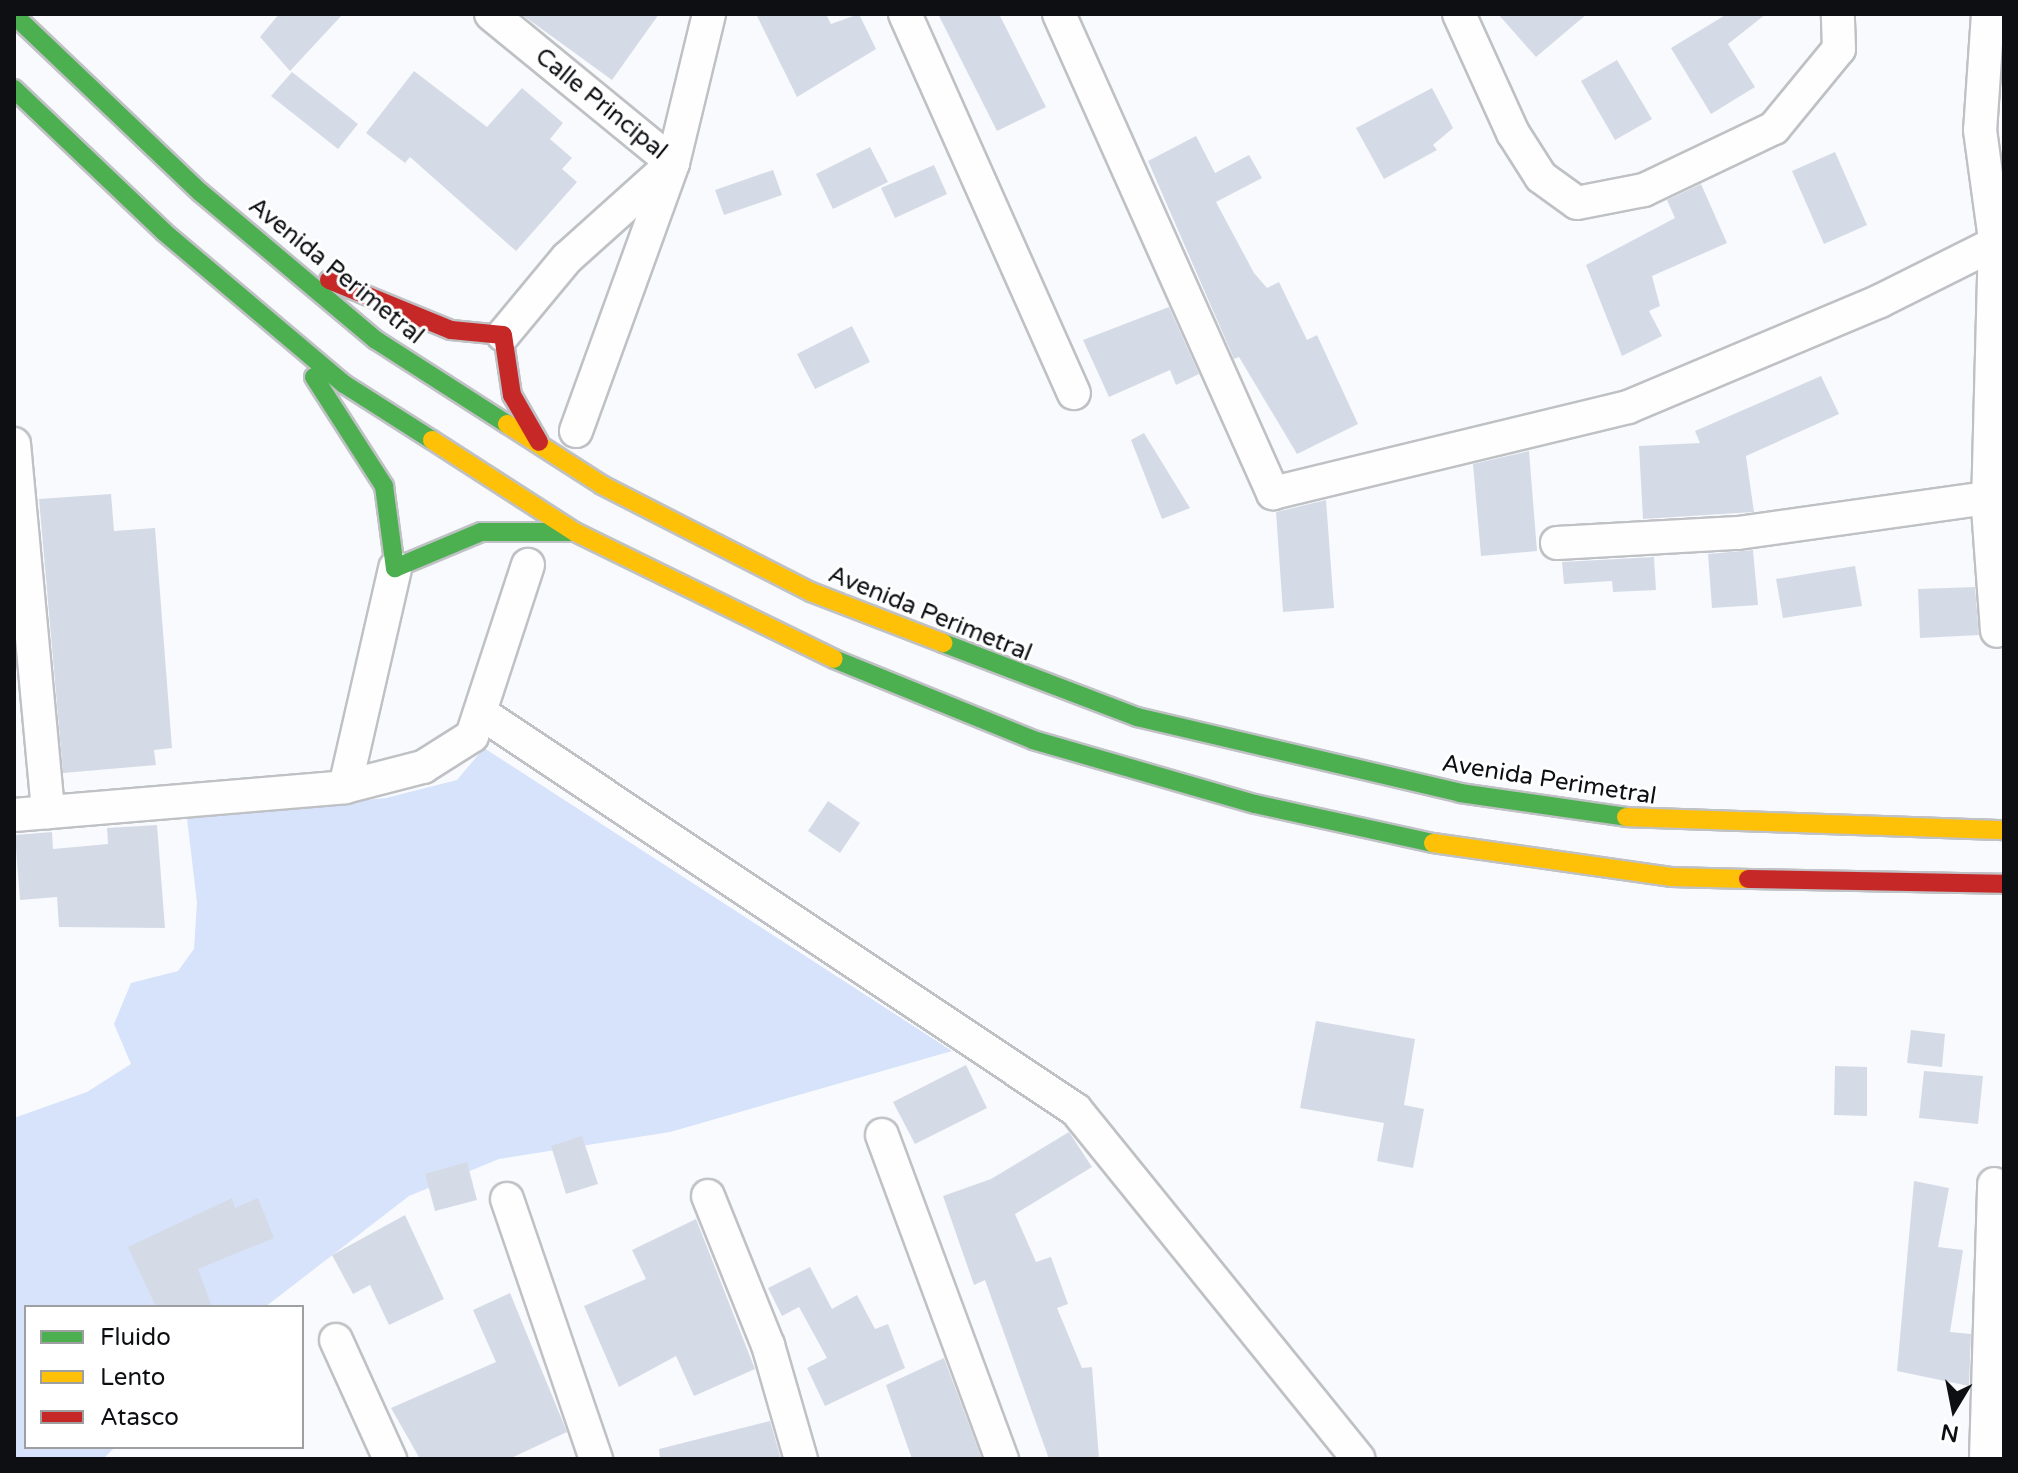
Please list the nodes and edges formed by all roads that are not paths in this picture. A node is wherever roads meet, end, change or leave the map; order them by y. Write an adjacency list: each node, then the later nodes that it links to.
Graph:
1 (491, 14): 10 (street, Calle Principal)
2 (709, 14): 10 (street)
3 (905, 14): 15 (street)
4 (1059, 14): 11 (street)
5 (1459, 14): 6 (street)
6 (1838, 14)
7 (1988, 14): 11 (street)
8 (14, 15): 12 (main road, Avenida Perimetral)
9 (14, 89): 13 (main road)
10 (673, 163): 14 (street); 16 (street)
11 (1999, 239): 19 (street)
12 (273, 252): 14 (main road); 18 (main road, Avenida Perimetral)
13 (267, 319): 20 (main road); 23 (main road)
14 (503, 335): 18 (main road)
15 (1074, 393)
16 (576, 431)
17 (14, 444): 27 (street)
18 (542, 447): 29 (main road, Avenida Perimetral)
19 (1988, 498): 21 (street); 24 (street)
20 (575, 532): 23 (main road); 30 (main road)
21 (1557, 543)
22 (528, 565): 25 (street)
23 (395, 568): 26 (street)
24 (1997, 631)
25 (481, 713): 26 (street); 41 (street)
26 (345, 787): 27 (street)
27 (48, 812): 28 (street)
28 (14, 815)
29 (2004, 830)
30 (2004, 884)
31 (882, 1135): 40 (street)
32 (1994, 1184): 35 (street)
33 (708, 1196): 39 (street)
34 (507, 1199): 38 (street)
35 (1999, 1320): 42 (street)
36 (336, 1340): 37 (street)
37 (390, 1459)
38 (596, 1459)
39 (801, 1459)
40 (1002, 1459)
41 (1359, 1459)
42 (1986, 1459)

